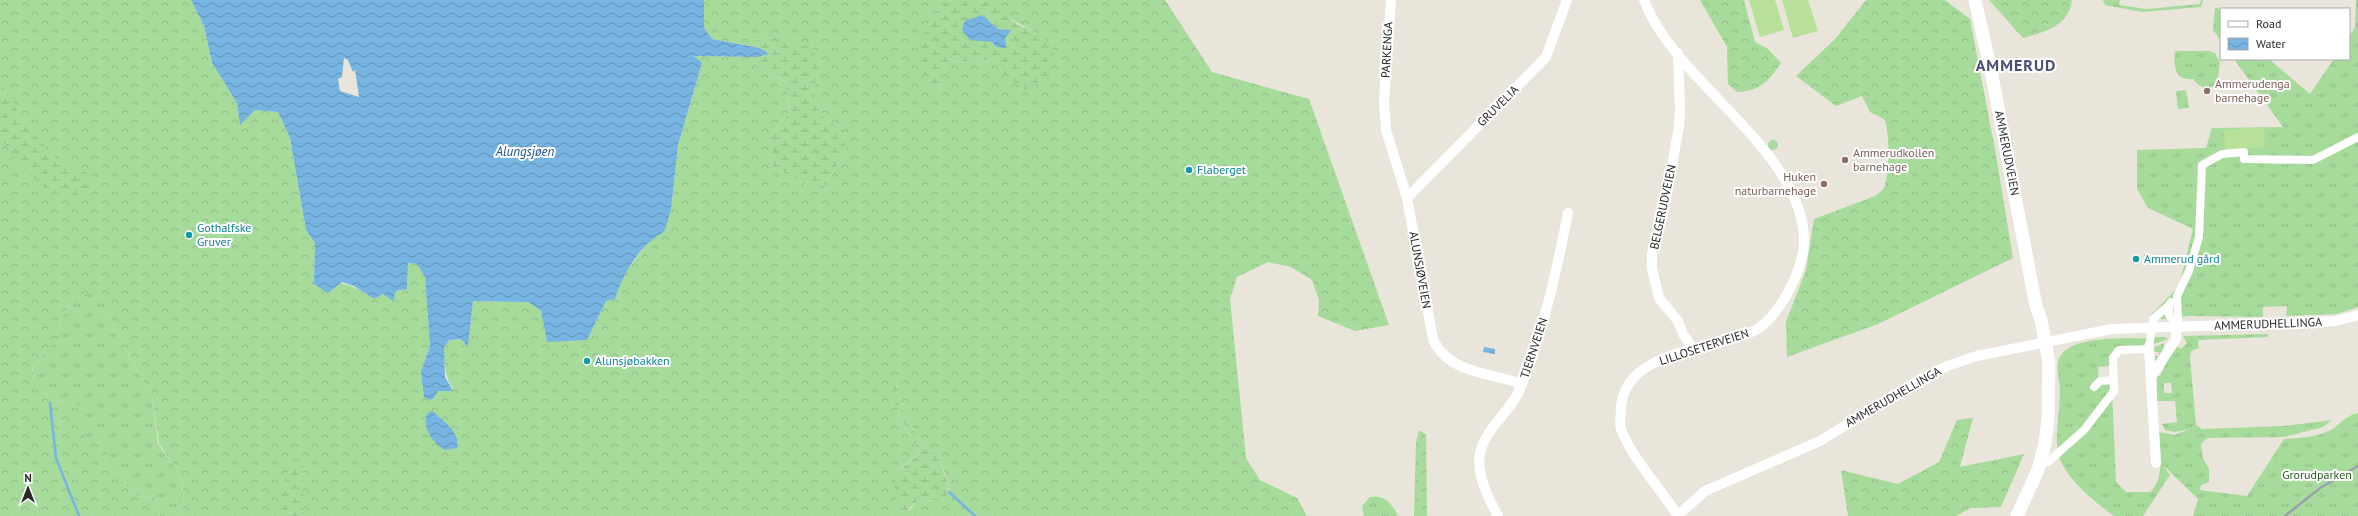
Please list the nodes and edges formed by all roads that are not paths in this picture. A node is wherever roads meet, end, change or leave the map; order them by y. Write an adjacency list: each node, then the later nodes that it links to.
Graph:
1 (1391, 0): 6 (street, PARKENGA)
2 (1567, 0): 8 (street, GRUVELIA)
3 (1644, 0): 5 (street, LILLOSETERVEIEN)
4 (1975, 0): 14 (street, AMMERUDVEIEN)
5 (1678, 53): 16 (street, BELGERUDVEIEN); 16 (street, LILLOSETERVEIEN)
6 (1384, 101): 8 (street, ALUNSJØVEIEN)
7 (2358, 137): 10 (street)
8 (1407, 198): 19 (street, ALUNSJØVEIEN)
9 (1568, 214): 19 (street, TJERNVEIEN)
10 (2177, 296): 11 (street); 13 (street)
11 (2169, 305): 13 (street); 15 (street)
12 (2358, 315): 13 (street, AMMERUDHELLINGA)
13 (2176, 324): 14 (street, AMMERUDHELLINGA); 17 (street)
14 (2042, 342): 21 (street, AMMERUDVEIEN); 24 (street, AMMERUDHELLINGA)
15 (2149, 349): 17 (street); 18 (street)
16 (1694, 350): 24 (street, LILLOSETERVEIEN)
17 (2151, 377): 22 (street)
18 (2114, 380): 20 (street); 21 (street)
19 (1522, 384): 23 (street, TJERNVEIEN)
20 (2094, 387)
21 (2040, 463): 25 (street, AMMERUDVEIEN)
22 (2156, 463)
23 (1498, 516)
24 (1677, 516)
25 (2017, 516)

